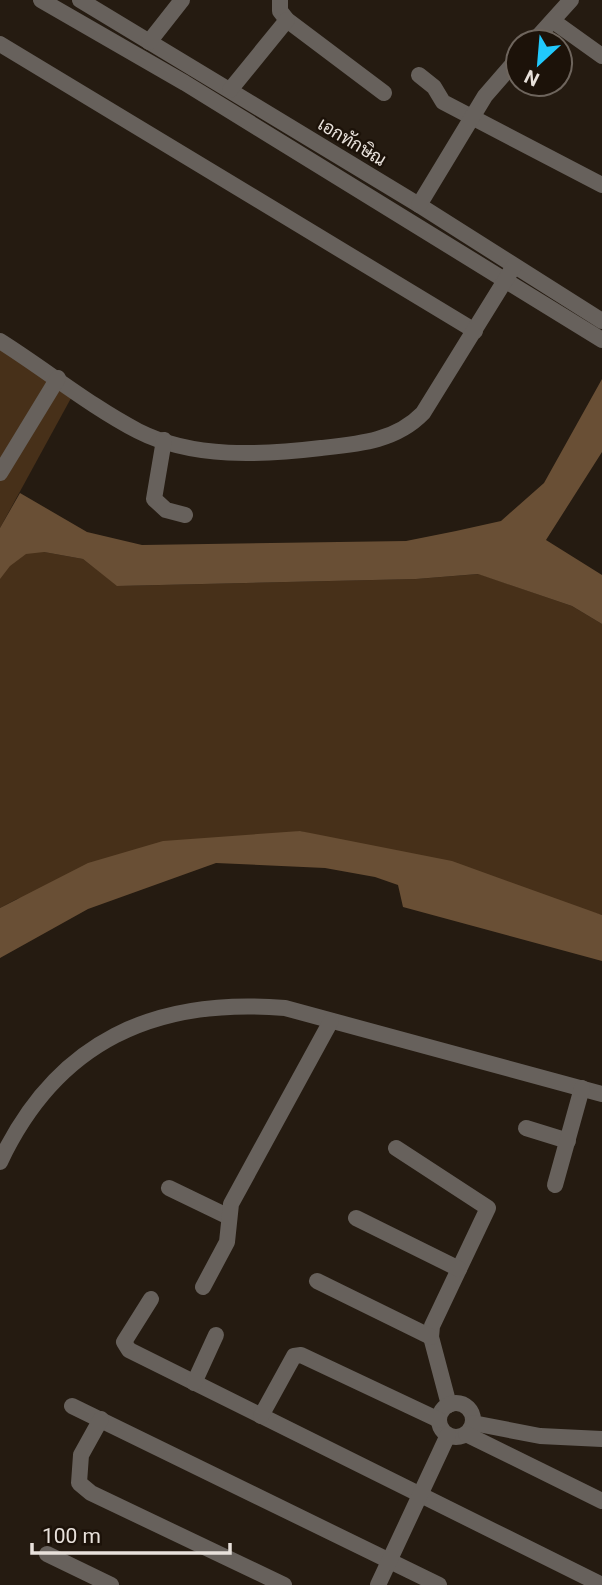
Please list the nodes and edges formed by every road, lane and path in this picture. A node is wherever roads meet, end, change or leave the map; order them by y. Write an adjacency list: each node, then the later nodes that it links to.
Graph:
1 (41, 0): 20 (street)
2 (80, 0): 9 (street, เอกทักษิณ)
3 (182, 0): 9 (street)
4 (280, 0): 6 (street)
5 (571, 0): 7 (street)
6 (287, 20): 14 (street); 15 (street)
7 (553, 21): 8 (street); 11 (street)
8 (546, 28)
9 (149, 42): 14 (street, เอกทักษิณ)
10 (0, 44): 22 (street)
11 (602, 56)
12 (419, 75): 16 (street)
13 (504, 76): 16 (street)
14 (230, 90): 18 (street, เอกทักษิณ)
15 (384, 93)
16 (471, 118): 17 (street); 18 (street)
17 (602, 185)
18 (419, 205): 19 (street, เอกทักษิณ)
19 (514, 266): 20 (street); 21 (street, เอกทักษิณ)
20 (505, 281): 22 (street); 23 (street)
21 (602, 321)
22 (475, 331): 26 (street)
23 (602, 340)
24 (0, 341): 25 (street)
25 (58, 378): 26 (street); 27 (street)
26 (164, 440): 28 (street)
27 (0, 473)
28 (185, 515)
29 (331, 1021): 30 (street); 35 (street); 38 (street)
30 (582, 1088): 31 (street); 33 (street)
31 (602, 1094)
32 (526, 1128): 33 (street)
33 (568, 1140): 36 (street)
34 (396, 1148): 40 (street)
35 (0, 1162)
36 (555, 1185)
37 (169, 1188): 38 (street)
38 (227, 1216): 42 (street)
39 (356, 1218): 40 (street)
40 (459, 1269): 45 (street)
41 (317, 1281): 45 (street)
42 (203, 1287)
43 (151, 1300): 46 (street)
44 (215, 1335): 46 (street)
45 (431, 1338): 47 (street)
46 (194, 1382): 49 (street)
47 (449, 1405): 51 (street); 52 (street)
48 (72, 1406): 50 (street)
49 (261, 1416): 51 (street); 55 (street)
50 (102, 1419): 58 (street); 60 (street)
51 (439, 1420): 53 (street)
52 (470, 1429): 53 (street); 54 (street); 56 (street)
53 (448, 1435): 55 (street)
54 (602, 1439)
55 (421, 1495): 58 (street); 63 (street)
56 (602, 1502)
57 (47, 1554): 59 (street)
58 (389, 1561): 61 (street); 62 (street)
59 (111, 1585)
60 (284, 1585)
61 (378, 1585)
62 (439, 1585)
63 (602, 1585)

